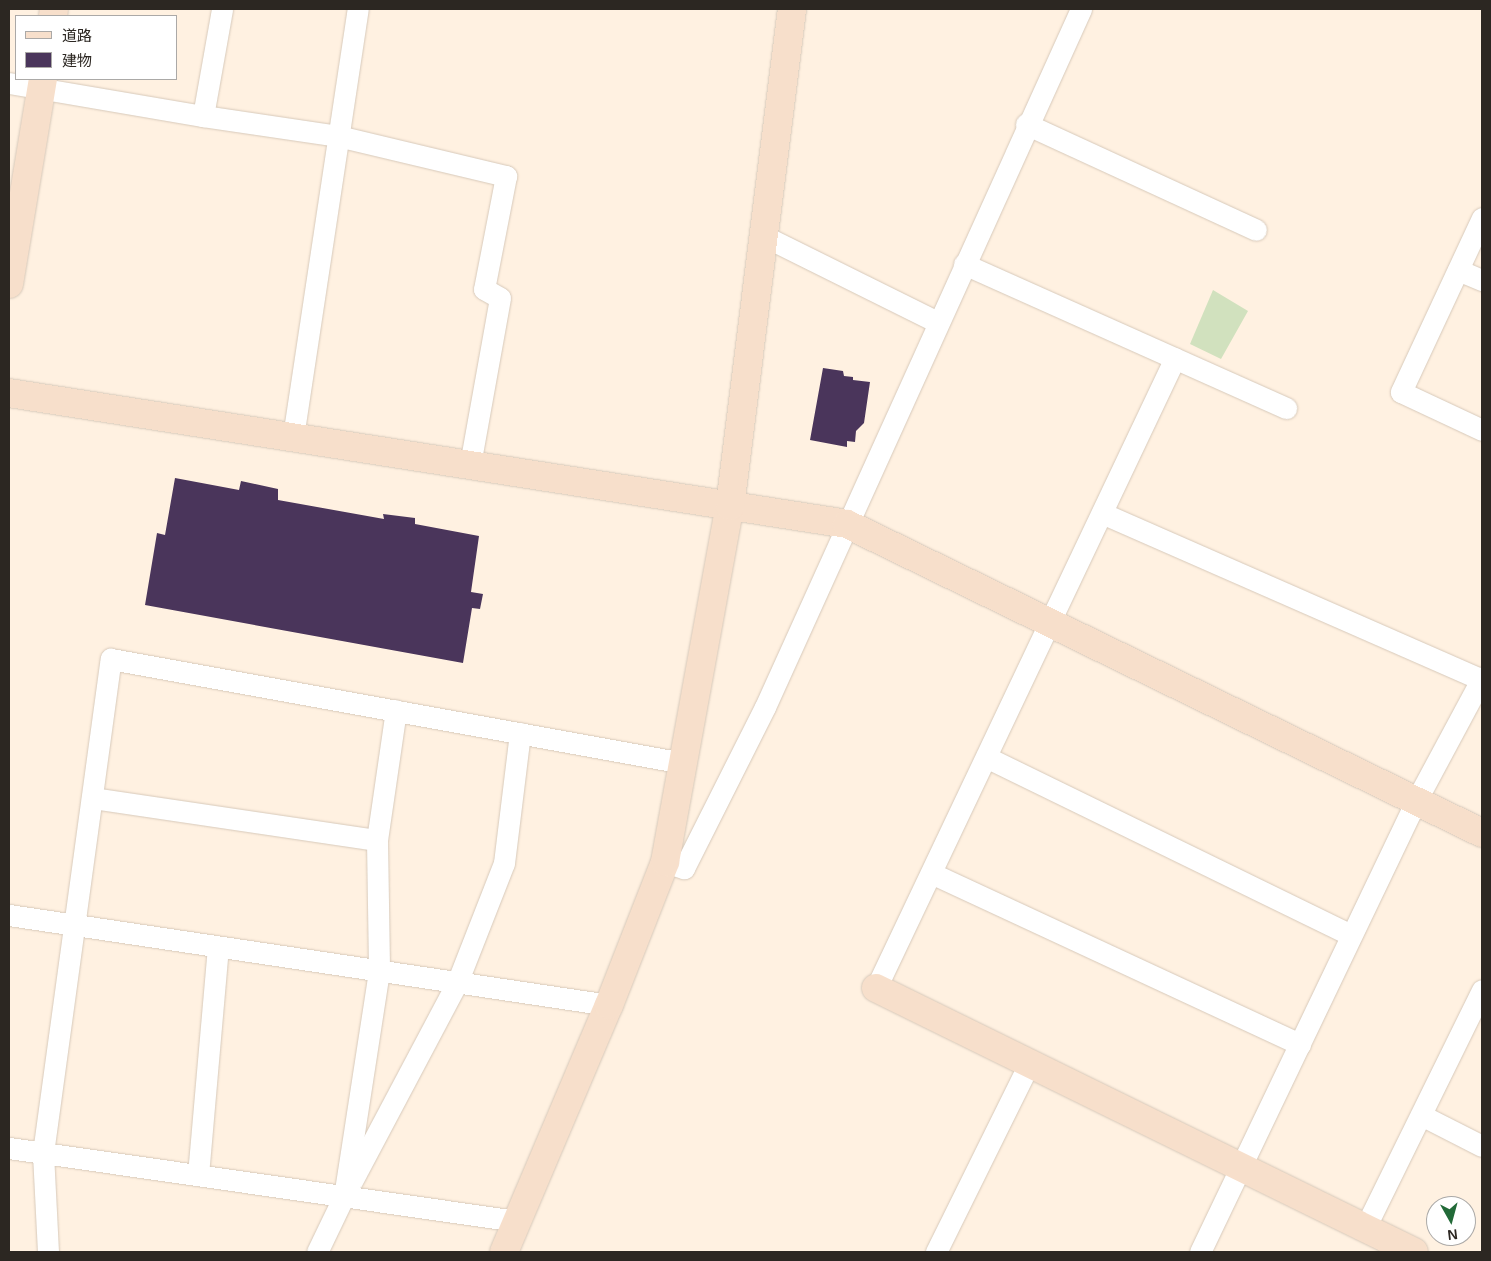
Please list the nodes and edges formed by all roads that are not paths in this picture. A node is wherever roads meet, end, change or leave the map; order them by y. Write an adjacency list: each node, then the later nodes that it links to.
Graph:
1 (222, 9): 7 (street)
2 (358, 9): 9 (street)
3 (792, 9): 12 (street)
4 (1081, 9): 8 (street)
5 (9, 83): 6 (street)
6 (42, 84): 7 (street); 16 (street)
7 (203, 116): 9 (street)
8 (1026, 124): 11 (street); 13 (street)
9 (338, 136): 22 (street); 23 (street)
10 (1482, 218): 14 (street)
11 (1256, 230)
12 (764, 236): 17 (street); 24 (street)
13 (964, 264): 17 (street); 18 (street)
14 (1458, 270): 15 (street); 21 (street)
15 (1482, 280)
16 (9, 284)
17 (937, 322): 26 (street)
18 (1175, 358): 20 (street); 25 (street)
19 (9, 393): 22 (street)
20 (1286, 408)
21 (1482, 430)
22 (293, 437): 23 (street)
23 (470, 465): 24 (street)
24 (730, 506): 26 (street); 32 (street)
25 (1102, 513): 27 (street); 28 (street)
26 (847, 524): 27 (street); 37 (street)
27 (1050, 622): 31 (street); 34 (street)
28 (1482, 679): 34 (street)
29 (396, 710): 30 (street); 33 (street); 36 (street)
30 (520, 733): 32 (street); 44 (street)
31 (986, 758): 38 (street); 41 (street)
32 (683, 762): 37 (street)
33 (92, 798): 36 (street); 40 (street)
34 (1416, 800): 35 (street); 41 (street)
35 (1482, 832)
36 (377, 840): 43 (street)
37 (665, 862): 47 (street)
38 (931, 873): 45 (street); 48 (street)
39 (9, 915): 40 (street)
40 (74, 925): 42 (street); 53 (street)
41 (1351, 935): 48 (street)
42 (218, 947): 43 (street); 55 (street)
43 (379, 971): 44 (street); 56 (street)
44 (457, 983): 47 (street); 56 (street)
45 (876, 988): 49 (street)
46 (1481, 994): 50 (street)
47 (608, 1006): 57 (street)
48 (1300, 1044): 54 (street)
49 (1030, 1064): 54 (street); 62 (street)
50 (1421, 1115): 51 (street); 58 (street)
51 (1482, 1146)
52 (9, 1148): 53 (street)
53 (43, 1153): 55 (street); 59 (street)
54 (1240, 1167): 58 (street); 63 (street)
55 (198, 1175): 56 (street)
56 (344, 1196): 57 (street); 60 (street)
57 (516, 1221): 61 (street)
58 (1365, 1228): 64 (street)
59 (48, 1252)
60 (317, 1252)
61 (504, 1252)
62 (936, 1252)
63 (1200, 1252)
64 (1414, 1252)

